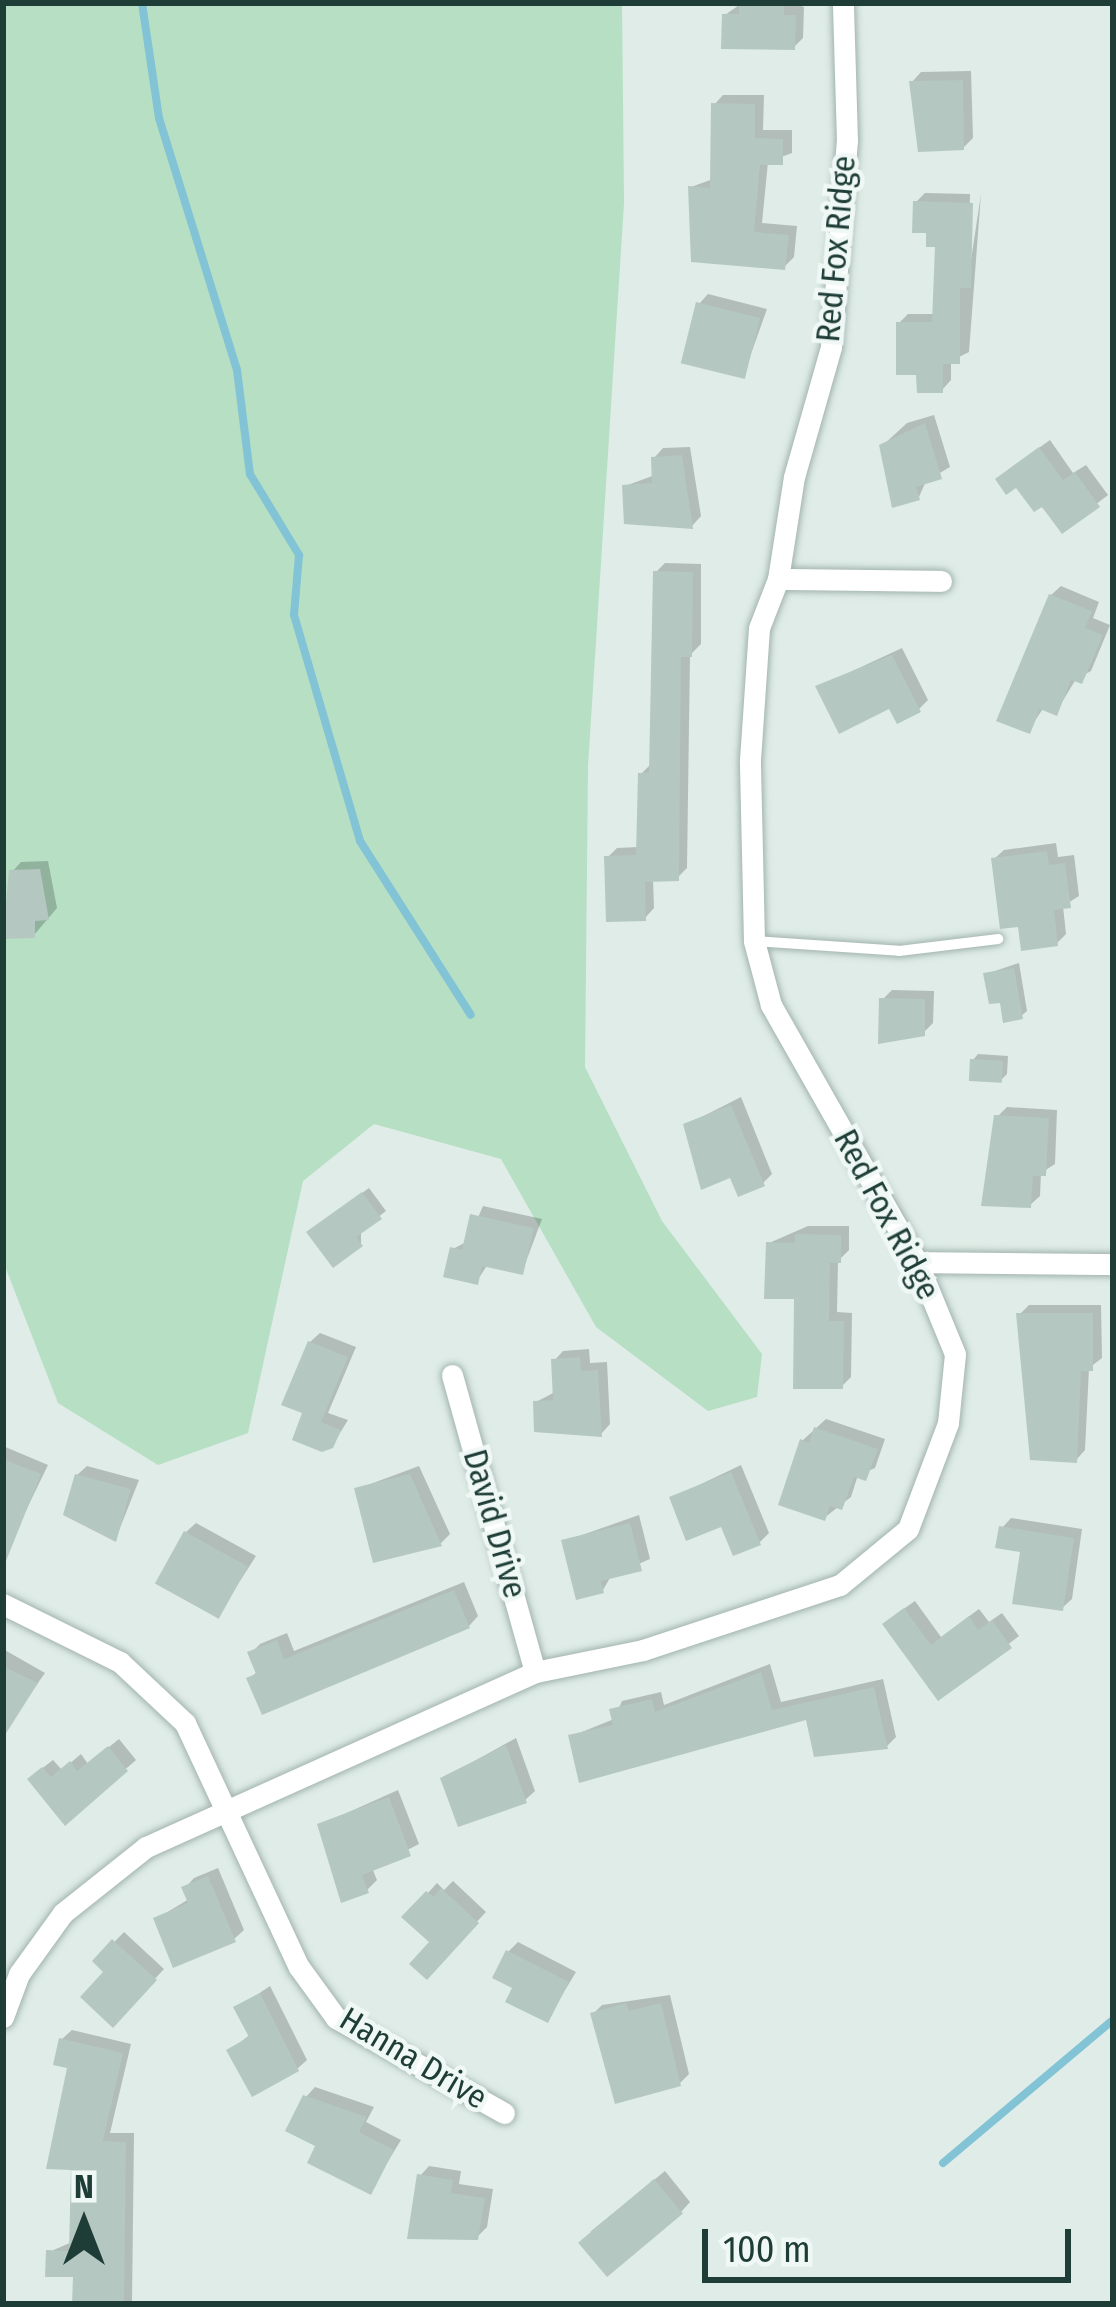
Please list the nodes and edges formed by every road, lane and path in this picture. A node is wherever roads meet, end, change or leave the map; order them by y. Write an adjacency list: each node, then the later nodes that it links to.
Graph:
1 (843, 3): 2 (street, Red Fox Ridge)
2 (778, 579): 3 (street); 5 (street, Red Fox Ridge)
3 (941, 581)
4 (998, 939): 5 (lane)
5 (754, 941): 6 (street, Red Fox Ridge)
6 (917, 1262): 7 (street); 10 (street, Red Fox Ridge)
7 (1113, 1264)
8 (452, 1376): 10 (street, David Drive)
9 (3, 1604): 11 (street, Hanna Drive)
10 (535, 1672): 11 (street, Red Fox Ridge)
11 (227, 1810): 12 (street, Red Fox Ridge); 13 (street, Hanna Drive)
12 (3, 2017)
13 (503, 2113)

